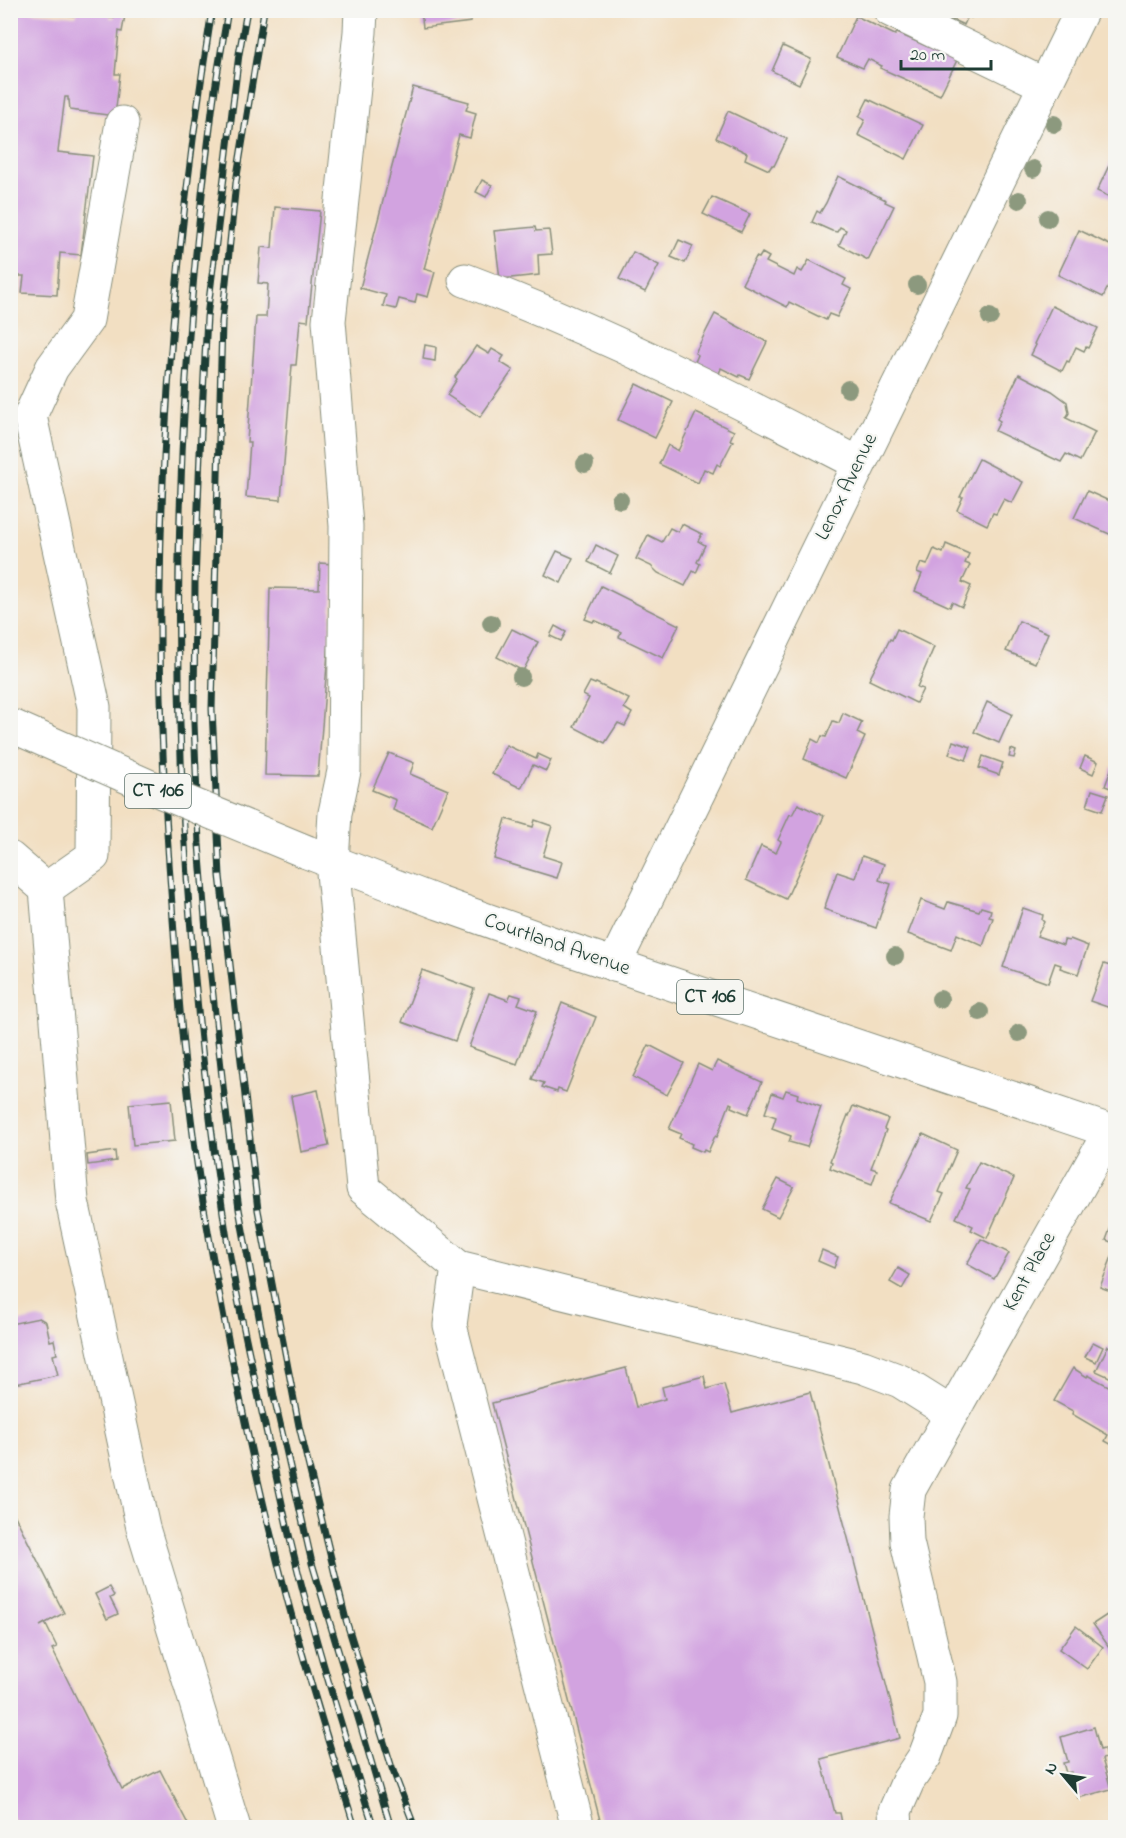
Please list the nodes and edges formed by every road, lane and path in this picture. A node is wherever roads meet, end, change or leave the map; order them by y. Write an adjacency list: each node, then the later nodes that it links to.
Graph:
1 (361, 10): 9 (street)
2 (890, 10): 4 (street)
3 (1082, 10): 4 (street, Lenox Avenue)
4 (1045, 85): 7 (street, Lenox Avenue)
5 (122, 123): 11 (street)
6 (465, 280): 7 (street)
7 (858, 463): 12 (street, Lenox Avenue)
8 (10, 725): 9 (street, Courtland Avenue / CT 106, bridge)
9 (320, 857): 12 (street, Courtland Avenue / CT 106); 14 (street)
10 (14, 867): 11 (street)
11 (46, 890): 16 (street)
12 (614, 965): 13 (street, Courtland Avenue / CT 106)
13 (1113, 1132): 15 (street, Kent Place)
14 (458, 1267): 15 (street); 17 (street)
15 (951, 1413): 18 (street, Kent Place)
16 (234, 1827)
17 (578, 1827)
18 (896, 1827)

